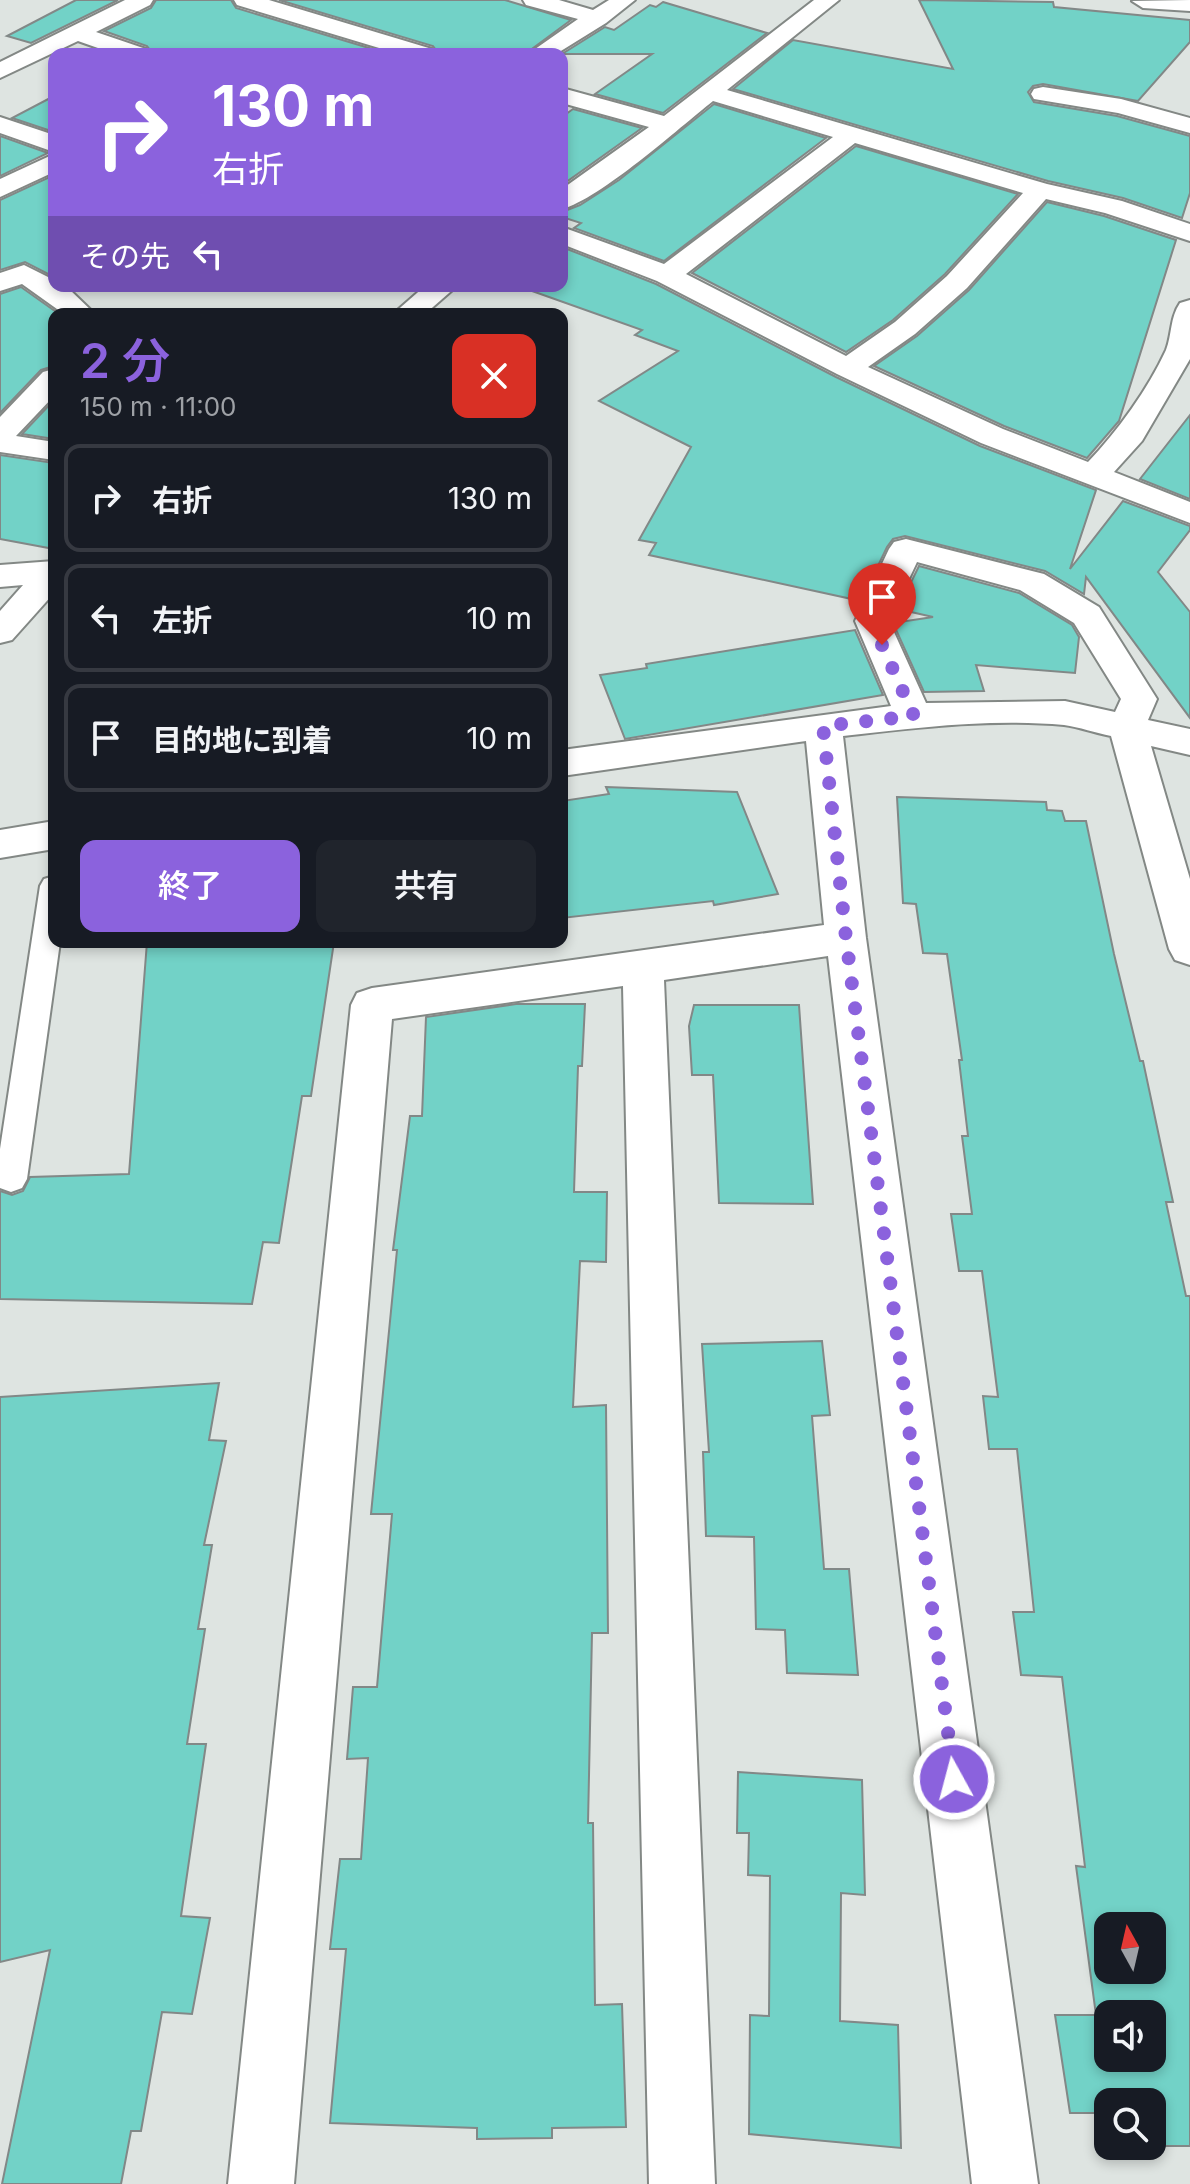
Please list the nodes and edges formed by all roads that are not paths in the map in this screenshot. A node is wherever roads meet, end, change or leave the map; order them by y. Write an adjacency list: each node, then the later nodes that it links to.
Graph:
1 (142, 0): 9 (street)
2 (245, 0): 11 (street)
3 (534, 0): 8 (street)
4 (624, 0): 8 (street)
5 (828, 0): 14 (street)
6 (1143, 1): 7 (street)
7 (1190, 4)
8 (598, 18): 12 (street)
9 (77, 33): 10 (street); 13 (street)
10 (121, 48)
11 (404, 48)
12 (550, 48)
13 (0, 71)
14 (708, 92): 18 (street); 20 (street)
15 (1043, 94): 19 (street)
16 (568, 97): 18 (street)
17 (0, 124): 21 (street)
18 (666, 124): 25 (street)
19 (1190, 126)
20 (852, 134): 24 (street); 28 (street)
21 (48, 142)
22 (48, 165): 23 (street)
23 (0, 189)
24 (1040, 190): 26 (street); 36 (street)
25 (568, 197)
26 (1190, 233)
27 (568, 237): 28 (street)
28 (667, 275): 36 (street)
29 (0, 283): 30 (street)
30 (48, 290)
31 (50, 292): 33 (street)
32 (435, 292): 34 (street)
33 (73, 308)
34 (415, 308)
35 (1190, 309): 41 (street)
36 (847, 368): 41 (street)
37 (48, 384): 38 (street)
38 (0, 435)
39 (0, 443): 40 (street)
40 (48, 450)
41 (1095, 474): 42 (street)
42 (1190, 513)
43 (48, 572): 44 (street)
44 (0, 576)
45 (48, 578): 46 (street)
46 (0, 632)
47 (914, 716): 48 (street); 49 (street); 49 (street)
48 (823, 726): 51 (street); 55 (street)
49 (1127, 726): 50 (street); 56 (street)
50 (1190, 742)
51 (568, 762)
52 (48, 836): 53 (street)
53 (0, 844)
54 (48, 927): 58 (lane)
55 (846, 938): 57 (street); 61 (street)
56 (1190, 949)
57 (643, 967): 59 (street); 60 (street)
58 (11, 1179)
59 (261, 2184)
60 (682, 2184)
61 (1005, 2184)

